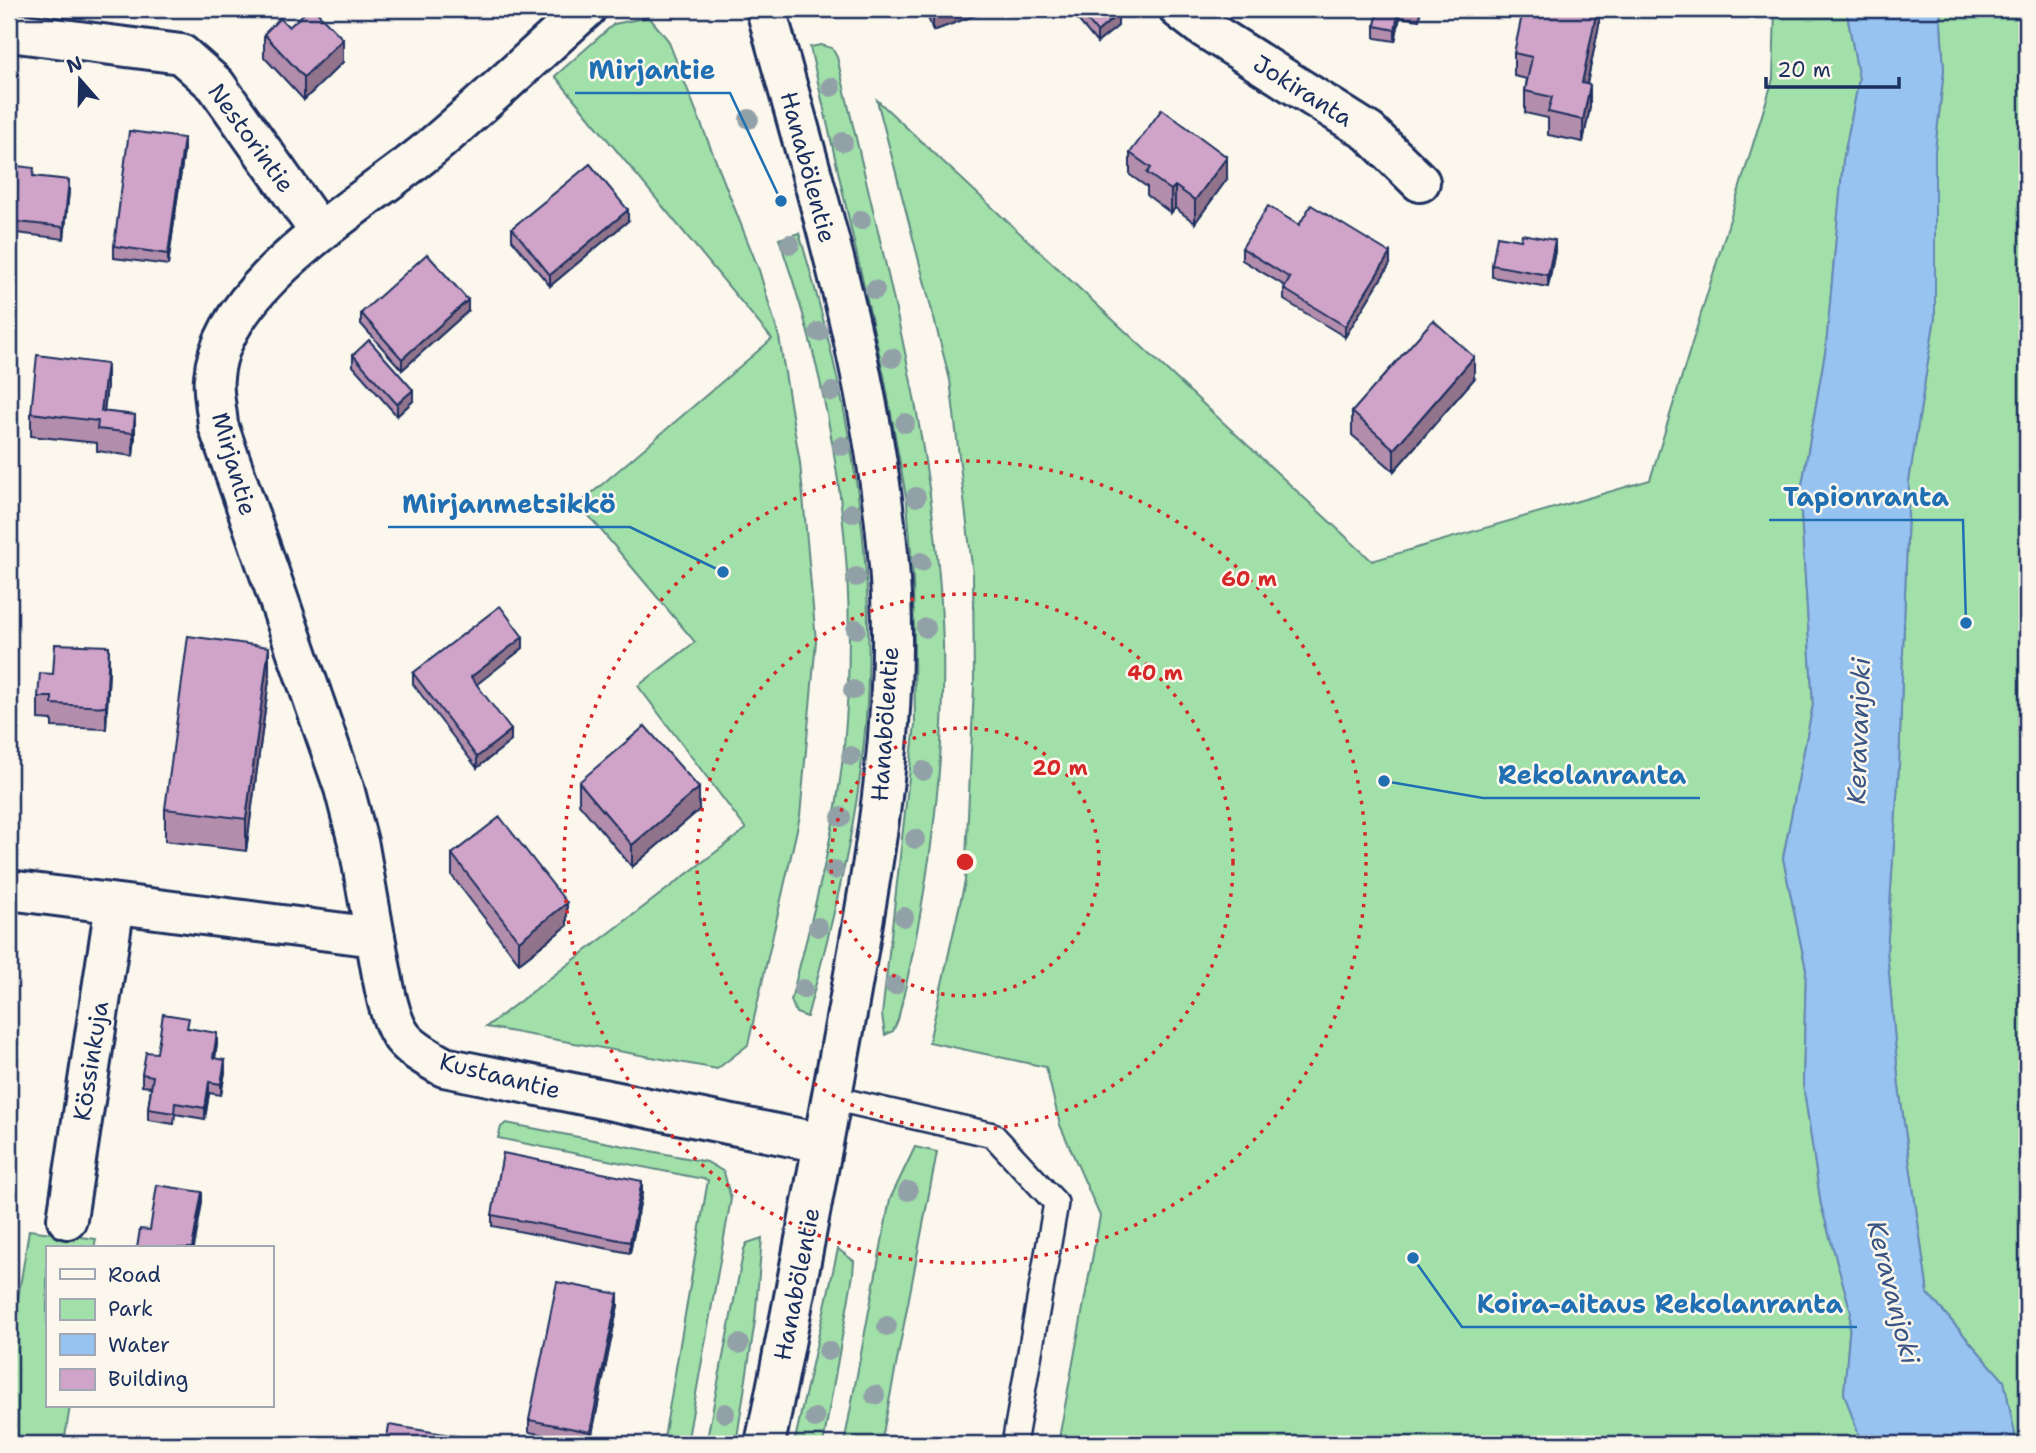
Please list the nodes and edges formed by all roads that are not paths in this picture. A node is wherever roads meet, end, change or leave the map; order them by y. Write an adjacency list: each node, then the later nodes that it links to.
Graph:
1 (586, 9): 6 (street, Mirjantie)
2 (766, 9): 10 (street, Hanabölentie)
3 (1180, 9): 5 (street, Jokiranta)
4 (9, 32): 6 (street, Nestorintie)
5 (1420, 182)
6 (319, 231): 9 (street, Mirjantie)
7 (9, 890): 8 (street)
8 (115, 904): 9 (street); 12 (street, Kössinkuja)
9 (375, 937): 11 (street, Kustaantie)
10 (832, 1098): 11 (street, Hanabölentie); 14 (lane)
11 (822, 1143): 13 (street, Hanabölentie)
12 (67, 1219)
13 (765, 1444)
14 (1014, 1444)

